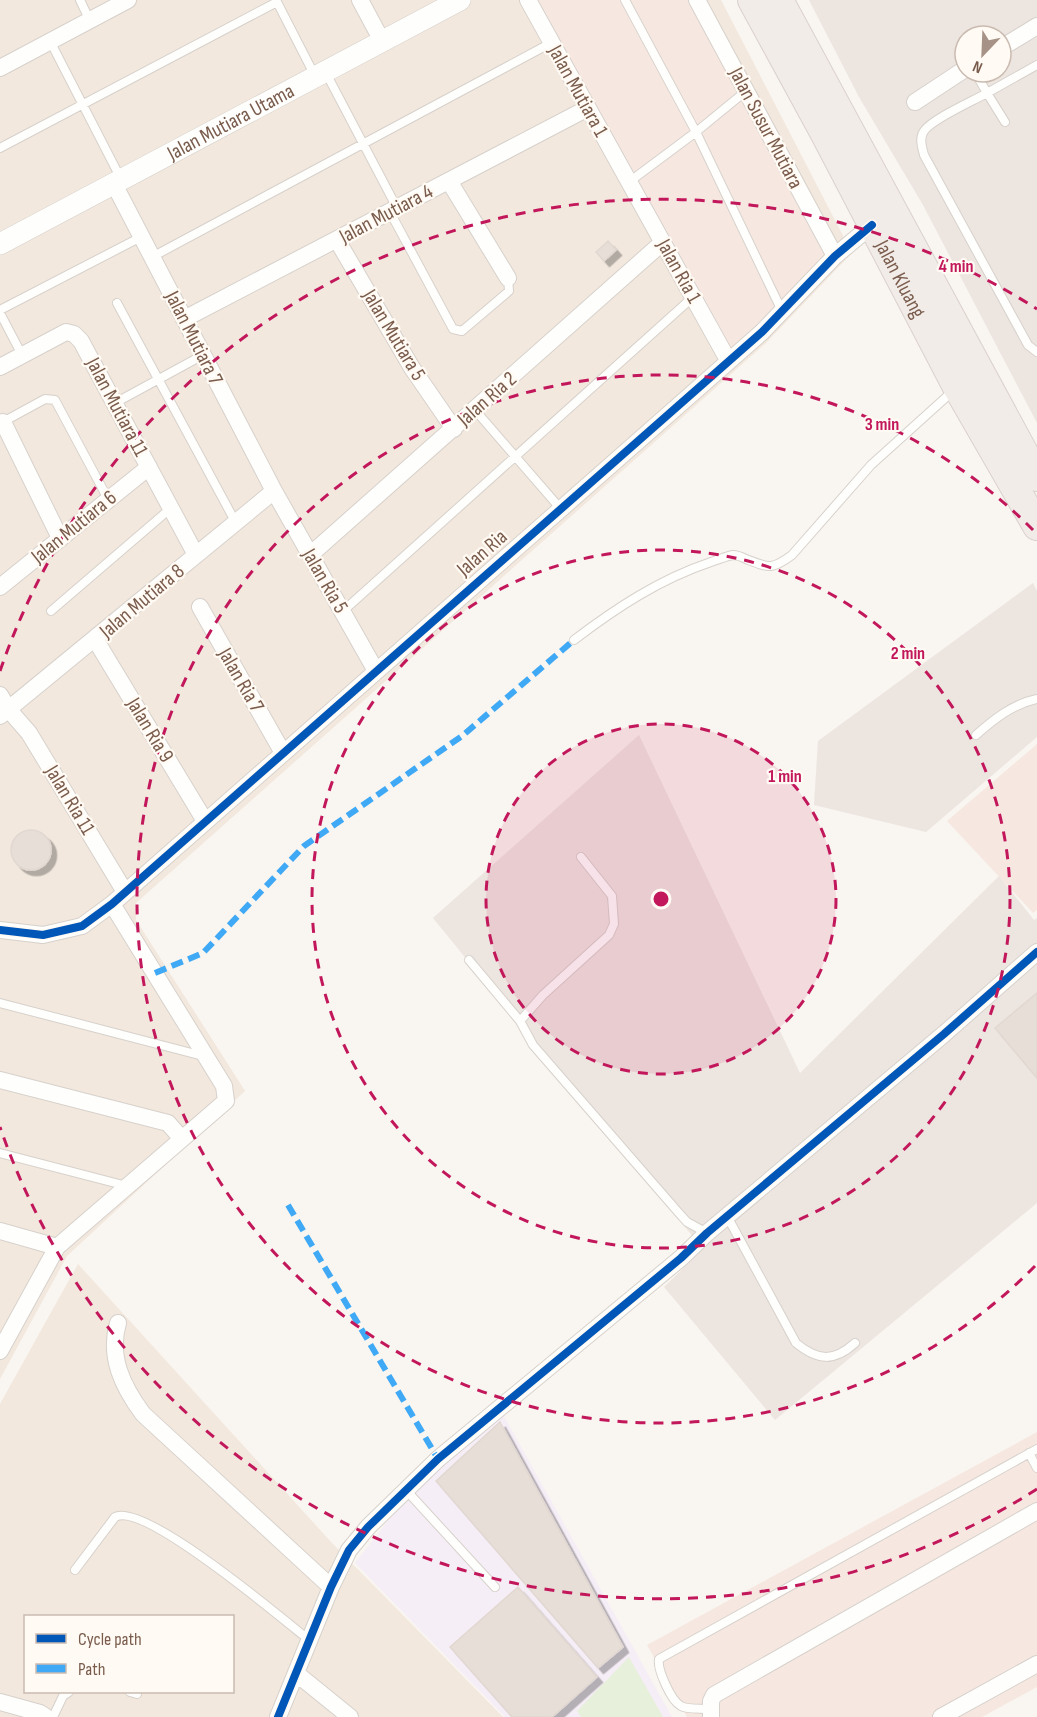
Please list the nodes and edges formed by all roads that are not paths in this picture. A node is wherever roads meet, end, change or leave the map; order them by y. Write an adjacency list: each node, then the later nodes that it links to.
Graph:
1 (80, 0): 11 (lane)
2 (128, 0): 11 (street)
3 (360, 0): 14 (street)
4 (528, 0): 16 (street, Jalan Mutiara 1)
5 (625, 0): 28 (lane)
6 (697, 0): 22 (street, Jalan Susur Mutiara)
7 (752, 0): 35 (highway, Jalan Kluang)
8 (779, 0): 61 (highway, Jalan Kluang)
9 (276, 1): 19 (lane); 25 (lane)
10 (450, 2): 14 (street, Jalan Mutiara Utama)
11 (90, 21): 13 (street)
12 (1037, 26): 15 (street)
13 (50, 41): 18 (street); 25 (lane)
14 (382, 41): 19 (street, Jalan Mutiara Utama)
15 (1013, 41)
16 (551, 43): 26 (street, Jalan Mutiara 1); 29 (lane)
17 (1037, 64): 23 (lane)
18 (0, 68)
19 (320, 74): 29 (lane); 32 (street, Jalan Mutiara Utama)
20 (953, 77): 24 (street)
21 (982, 84): 23 (lane)
22 (746, 91): 28 (lane); 40 (street, Jalan Susur Mutiara)
23 (987, 93): 27 (lane); 48 (lane)
24 (915, 102)
25 (83, 105): 30 (lane); 32 (lane)
26 (588, 108): 31 (street, Jalan Mutiara 4); 33 (street, Jalan Mutiara 1)
27 (1005, 122)
28 (696, 132): 33 (lane); 46 (lane)
29 (363, 144): 34 (lane); 41 (lane)
30 (0, 148)
31 (449, 181): 34 (street, Jalan Mutiara 4); 42 (street)
32 (118, 182): 36 (street, Jalan Mutiara 7); 39 (street, Jalan Mutiara Utama)
33 (629, 182): 38 (street, Jalan Ria 1)
34 (393, 210): 37 (street, Jalan Mutiara 4); 42 (lane)
35 (872, 225): 40 (street, Jalan Ria); 54 (highway, Jalan Kluang)
36 (141, 237): 41 (street, Jalan Mutiara 7); 45 (lane)
37 (337, 240): 47 (street, Jalan Mutiara 4); 58 (street, Jalan Mutiara 5)
38 (663, 242): 43 (street, Jalan Ria 1); 56 (street, Jalan Ria 2)
39 (0, 244)
40 (835, 256): 46 (street, Jalan Ria)
41 (152, 257): 47 (street, Jalan Mutiara 7)
42 (508, 278)
43 (693, 297): 51 (street, Jalan Ria 1); 59 (lane)
44 (117, 303): 53 (lane)
45 (0, 312): 49 (lane)
46 (783, 312): 51 (street, Jalan Ria)
47 (184, 319): 50 (street, Jalan Mutiara 7)
48 (1037, 352)
49 (22, 355): 52 (street, Jalan Mutiara 11); 55 (street, Jalan Mutiara 11)
50 (203, 355): 53 (lane); 62 (street, Jalan Mutiara 7)
51 (728, 360): 65 (street, Jalan Ria)
52 (0, 367)
53 (158, 380): 55 (lane); 66 (lane)
54 (957, 387): 67 (highway, Jalan Kluang); 76 (lane)
55 (115, 403): 60 (street, Jalan Mutiara 11)
56 (475, 410): 58 (street, Jalan Ria 2); 59 (lane)
57 (1, 423): 63 (lane); 68 (street)
58 (453, 429): 70 (street, Jalan Ria 2)
59 (516, 457): 65 (lane); 74 (lane)
60 (149, 467): 63 (street, Jalan Mutiara 6); 64 (street, Jalan Mutiara 11)
61 (1037, 477)
62 (274, 491): 66 (street, Jalan Mutiara 8); 70 (street, Jalan Ria 5)
63 (108, 500): 68 (street, Jalan Mutiara 6)
64 (171, 508): 69 (street, Jalan Mutiara 11); 73 (lane)
65 (560, 508): 77 (street, Jalan Ria)
66 (236, 523): 69 (street, Jalan Mutiara 8)
67 (1037, 526)
68 (60, 538): 71 (street, Jalan Mutiara 6)
69 (196, 555): 75 (street, Jalan Mutiara 8)
70 (310, 555): 74 (street, Jalan Ria 5)
71 (0, 586)
72 (200, 607): 82 (street, Jalan Ria 7)
73 (51, 611)
74 (342, 612): 77 (street, Jalan Ria 5)
75 (95, 639): 80 (street, Jalan Mutiara 8); 83 (street, Jalan Ria 9)
76 (574, 640)
77 (376, 671): 82 (street, Jalan Ria)
78 (0, 695): 80 (street, Jalan Ria 11)
79 (1037, 699): 81 (lane)
80 (5, 713): 85 (street, Jalan Ria 11)
81 (976, 735)
82 (283, 753): 83 (street, Jalan Ria)
83 (205, 821): 85 (street, Jalan Ria)
84 (582, 857): 91 (lane)
85 (125, 892): 86 (street, Jalan Ria)
86 (112, 904): 87 (street, Jalan Ria); 92 (street)
87 (0, 930)
88 (1037, 952): 97 (street)
89 (469, 960): 91 (lane)
90 (0, 1003): 92 (lane)
91 (520, 1021): 99 (lane)
92 (206, 1057): 94 (street)
93 (0, 1080): 94 (street)
94 (182, 1139): 96 (street)
95 (0, 1153): 96 (lane)
96 (127, 1186): 100 (street)
97 (727, 1215): 99 (street); 102 (lane)
98 (0, 1231): 100 (street)
99 (707, 1233): 106 (street)
100 (57, 1246): 103 (street)
101 (118, 1323): 109 (street)
102 (855, 1343)
103 (0, 1351)
104 (1033, 1451): 105 (lane); 116 (lane)
105 (1037, 1468)
106 (405, 1489): 109 (street); 110 (lane)
107 (1037, 1511): 116 (street)
108 (75, 1570): 111 (lane)
109 (331, 1587): 111 (street)
110 (495, 1587)
111 (309, 1640): 113 (street)
112 (1037, 1664): 121 (street)
113 (297, 1674): 119 (street); 120 (street)
114 (68, 1693): 118 (lane)
115 (0, 1702): 117 (street)
116 (710, 1713)
117 (46, 1717)
118 (53, 1717)
119 (278, 1717)
120 (350, 1717)
121 (941, 1717)

